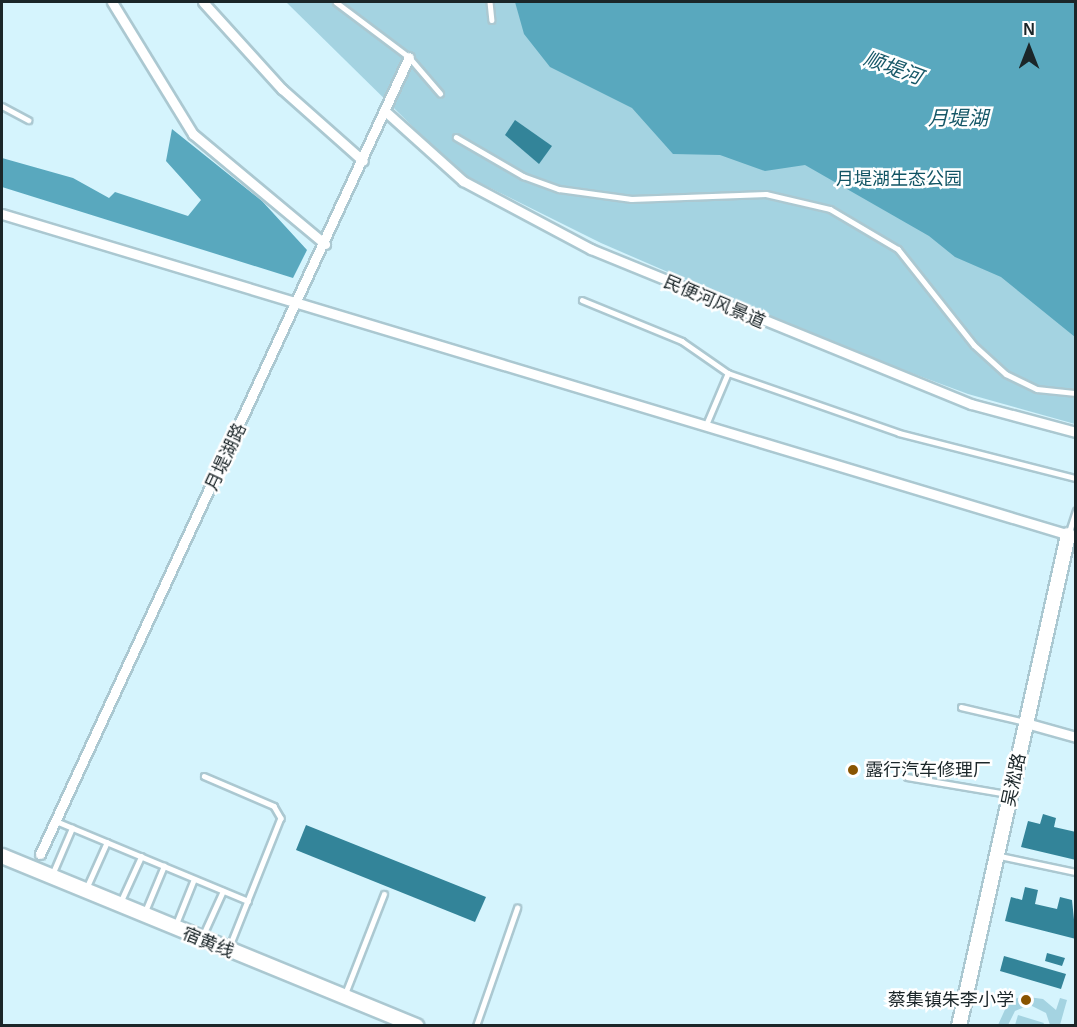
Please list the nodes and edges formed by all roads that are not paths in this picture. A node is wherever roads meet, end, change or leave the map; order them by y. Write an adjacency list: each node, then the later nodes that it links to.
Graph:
1 (112, 2): 14 (street)
2 (203, 2): 12 (street)
3 (336, 2): 6 (lane)
4 (490, 2): 5 (lane)
5 (492, 20)
6 (409, 57): 7 (lane); 9 (street, 月堤湖路)
7 (441, 93)
8 (2, 106): 10 (lane)
9 (385, 111): 12 (street, 月堤湖路); 20 (street, 民便河风景道)
10 (28, 120)
11 (456, 137): 18 (lane)
12 (363, 161): 14 (street, 月堤湖路)
13 (2, 214): 16 (street)
14 (325, 244): 16 (street, 月堤湖路)
15 (582, 300): 17 (lane)
16 (298, 303): 19 (street); 30 (street, 月堤湖路)
17 (728, 373): 19 (lane); 21 (lane)
18 (1076, 393)
19 (705, 427): 23 (street)
20 (1076, 432)
21 (1076, 478)
22 (1076, 511): 23 (lane)
23 (1072, 536): 25 (street, 吴淞路)
24 (961, 707): 25 (lane)
25 (1026, 723): 26 (street); 29 (street, 吴淞路)
26 (1076, 737)
27 (204, 776): 44 (lane)
28 (907, 777): 29 (lane)
29 (1010, 795): 35 (street, 吴淞路)
30 (56, 821): 31 (lane); 33 (street, 月堤湖路)
31 (72, 828): 32 (lane); 39 (lane)
32 (106, 842): 36 (lane); 42 (lane)
33 (40, 854)
34 (2, 856): 39 (street, 宿黄线)
35 (997, 856): 38 (lane); 52 (street, 吴淞路)
36 (141, 857): 37 (lane); 45 (lane)
37 (164, 866): 40 (lane); 47 (lane)
38 (1076, 872)
39 (50, 879): 42 (street, 宿黄线)
40 (194, 879): 41 (lane); 48 (lane)
41 (223, 891): 44 (lane); 49 (lane)
42 (84, 893): 45 (street, 宿黄线)
43 (384, 894): 51 (lane)
44 (248, 901): 50 (lane)
45 (118, 907): 47 (street, 宿黄线)
46 (517, 908): 54 (lane)
47 (143, 917): 48 (street, 宿黄线)
48 (174, 930): 49 (street, 宿黄线)
49 (201, 940): 50 (street, 宿黄线)
50 (228, 951): 51 (street, 宿黄线)
51 (344, 997): 53 (street, 宿黄线)
52 (960, 1025)
53 (417, 1026)
54 (476, 1026)

